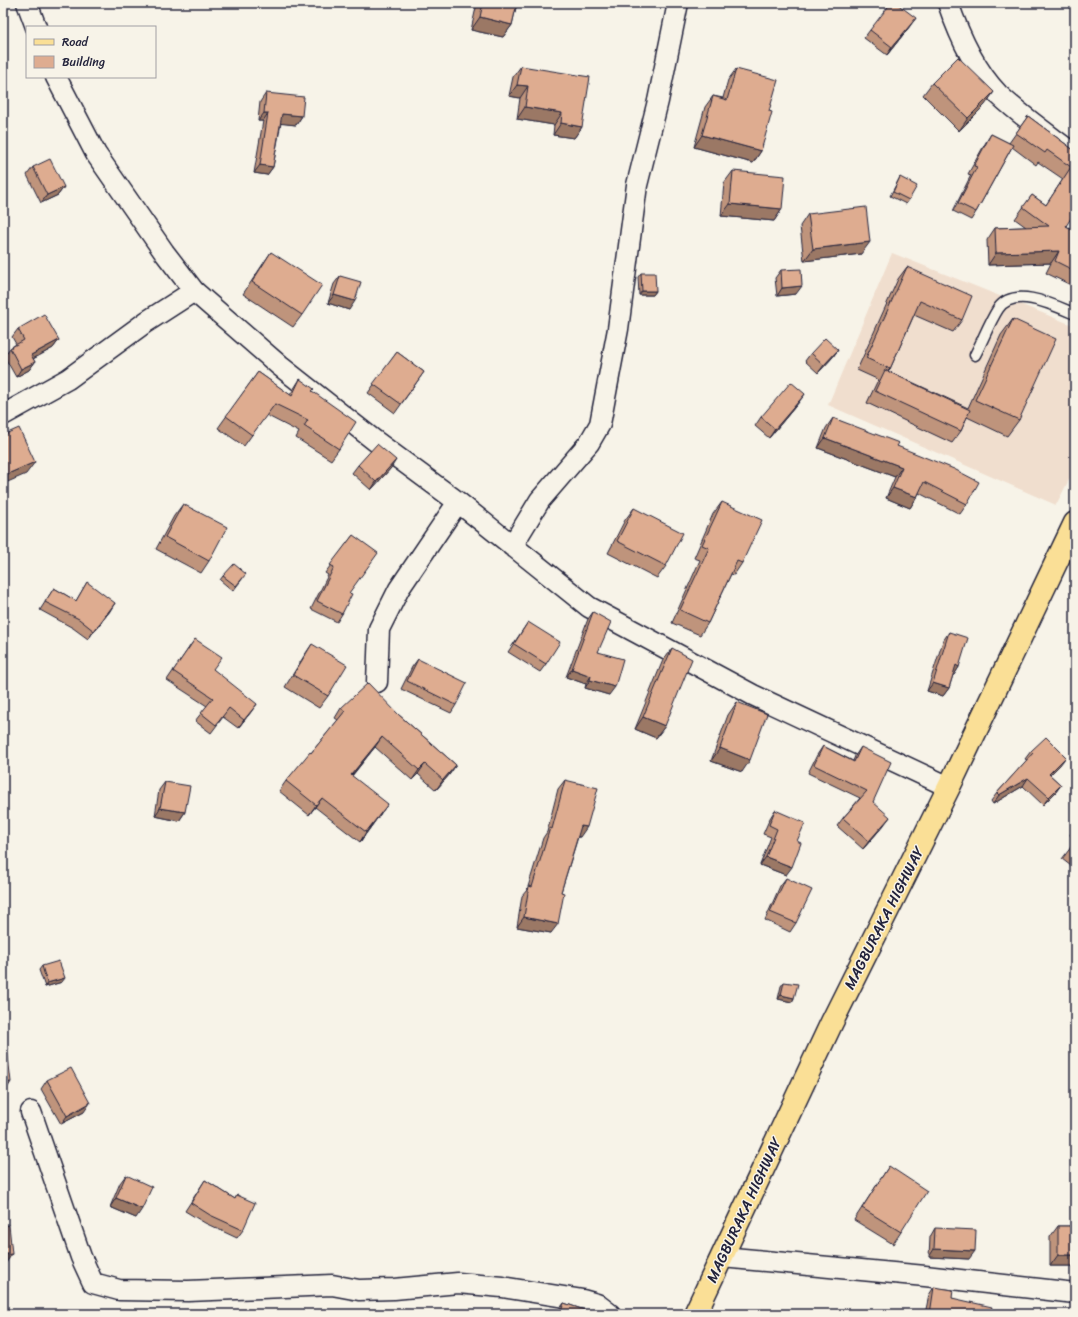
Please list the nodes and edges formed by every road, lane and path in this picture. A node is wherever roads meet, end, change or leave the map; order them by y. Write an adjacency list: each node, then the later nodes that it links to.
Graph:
1 (27, 3): 4 (street)
2 (678, 3): 13 (street)
3 (948, 3): 6 (street)
4 (36, 26)
5 (57, 78): 7 (street)
6 (1075, 155)
7 (194, 290): 10 (street); 11 (street)
8 (1075, 314): 9 (lane)
9 (975, 355)
10 (3, 415)
11 (458, 502): 13 (street); 14 (street)
12 (1075, 523): 15 (main road, MAGBURAKA HIGHWAY)
13 (512, 546): 15 (street)
14 (377, 682)
15 (949, 787): 17 (main road, MAGBURAKA HIGHWAY)
16 (32, 1112): 19 (street)
17 (722, 1257): 18 (street); 20 (main road, MAGBURAKA HIGHWAY)
18 (1075, 1293)
19 (610, 1314)
20 (695, 1314)

